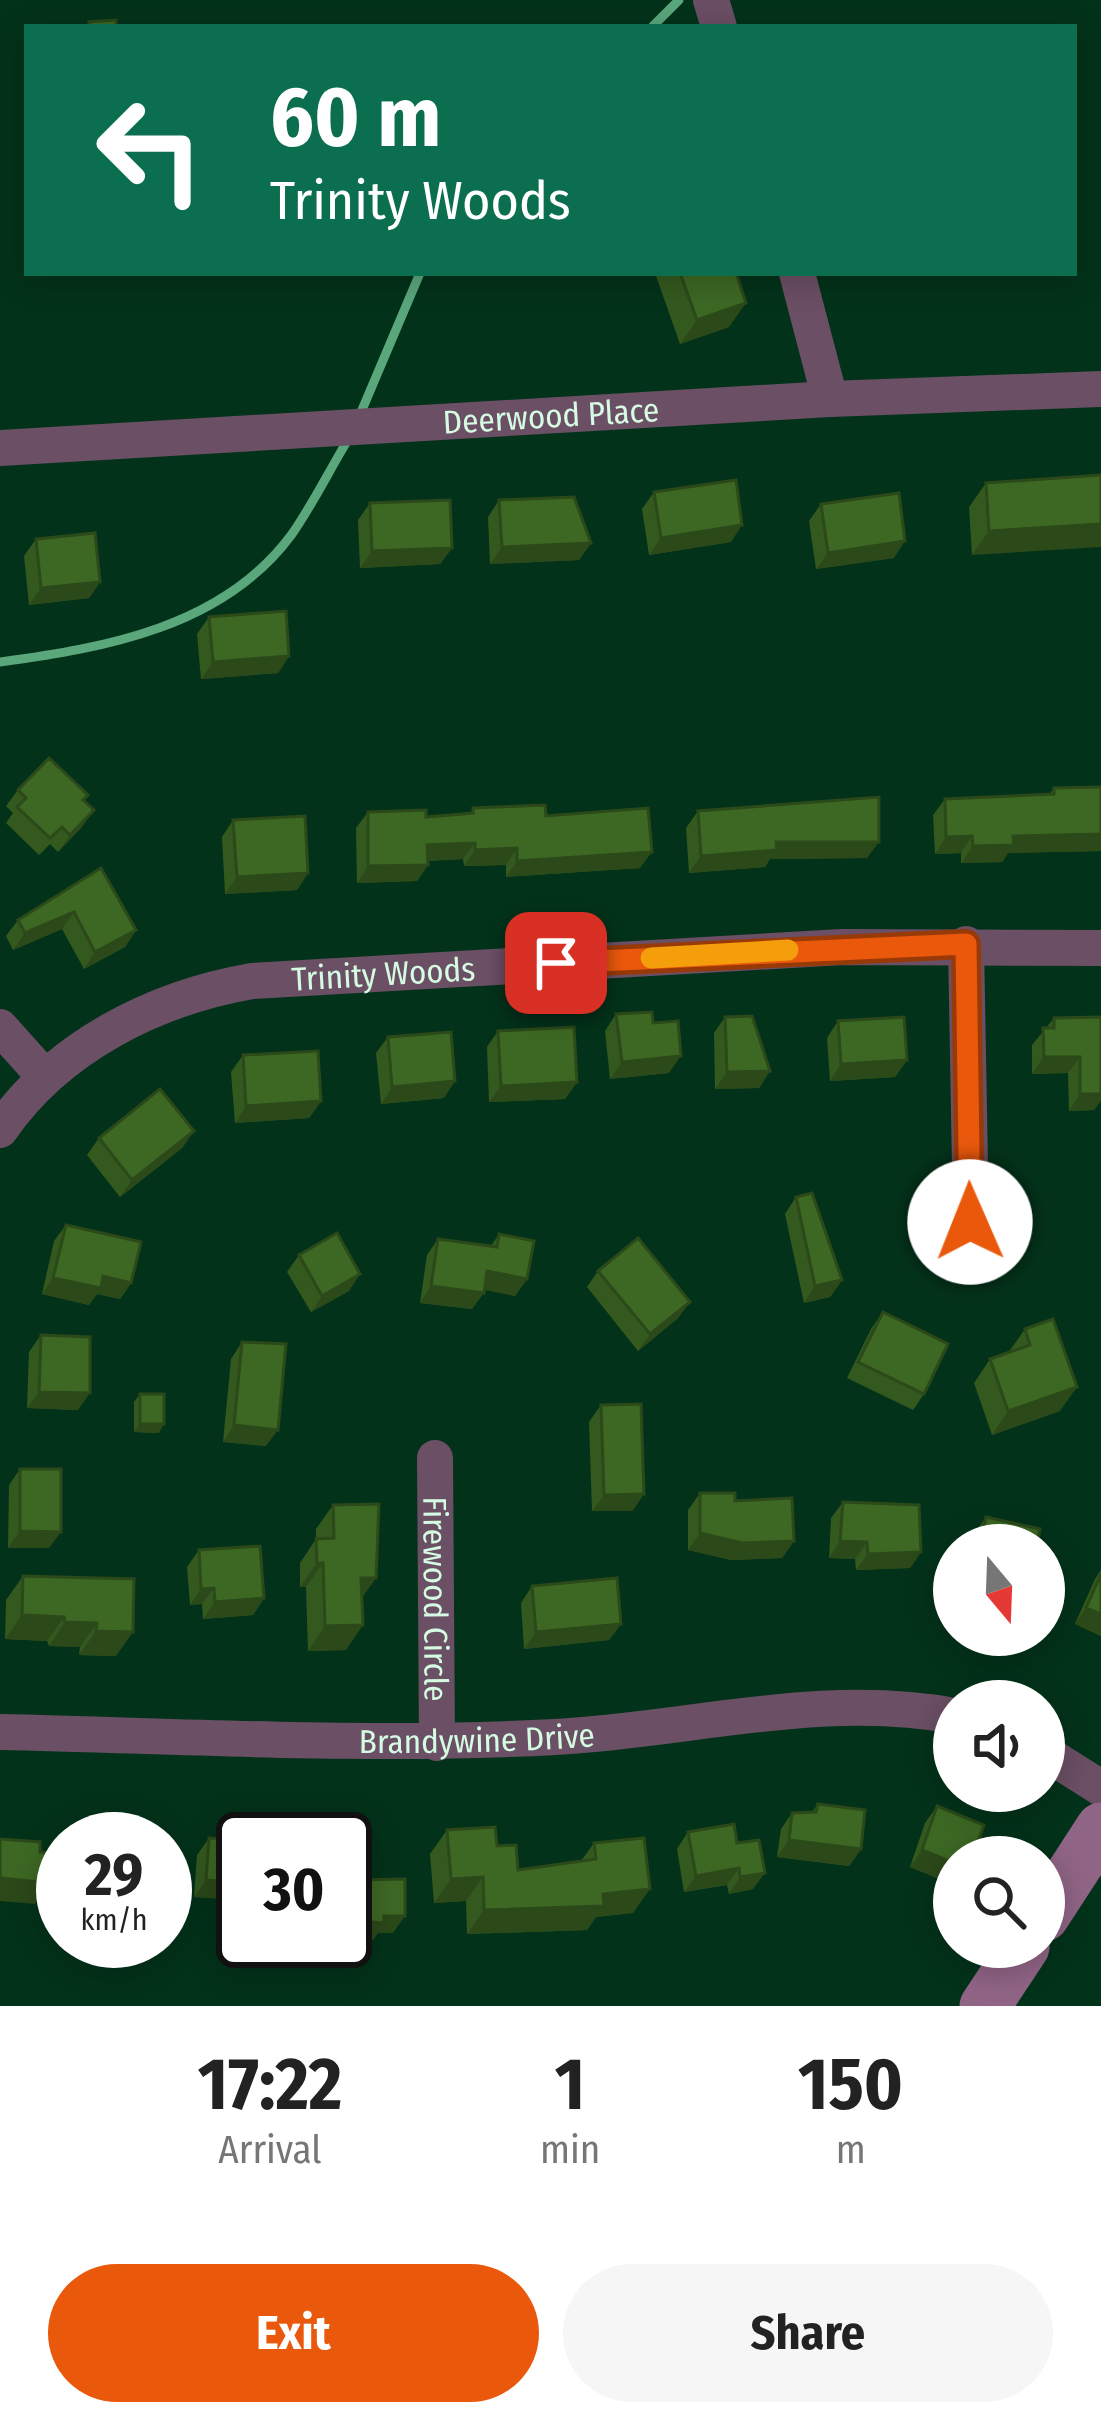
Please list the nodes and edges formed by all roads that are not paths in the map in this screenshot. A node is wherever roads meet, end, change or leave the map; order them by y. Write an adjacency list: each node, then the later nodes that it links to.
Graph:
1 (798, 276): 3 (street)
2 (1101, 389): 3 (street, Deerwood Place)
3 (830, 399): 4 (street, Deerwood Place)
4 (0, 448)
5 (966, 944): 6 (street, Trinity Woods); 8 (street, Trinity Woods); 10 (street)
6 (1101, 948)
7 (0, 1027): 8 (street)
8 (44, 1076): 9 (street, Trinity Woods)
9 (0, 1130)
10 (970, 1222)
11 (435, 1458): 14 (street, Firewood Circle)
12 (933, 1715): 14 (street, Brandywine Drive)
13 (0, 1732): 14 (street, Brandywine Drive)
14 (437, 1743)
15 (1065, 1765): 16 (street)
16 (1101, 1788)
17 (1101, 1828): 18 (main road)
18 (1065, 1884)
19 (1010, 1968): 20 (main road)
20 (986, 2006)

